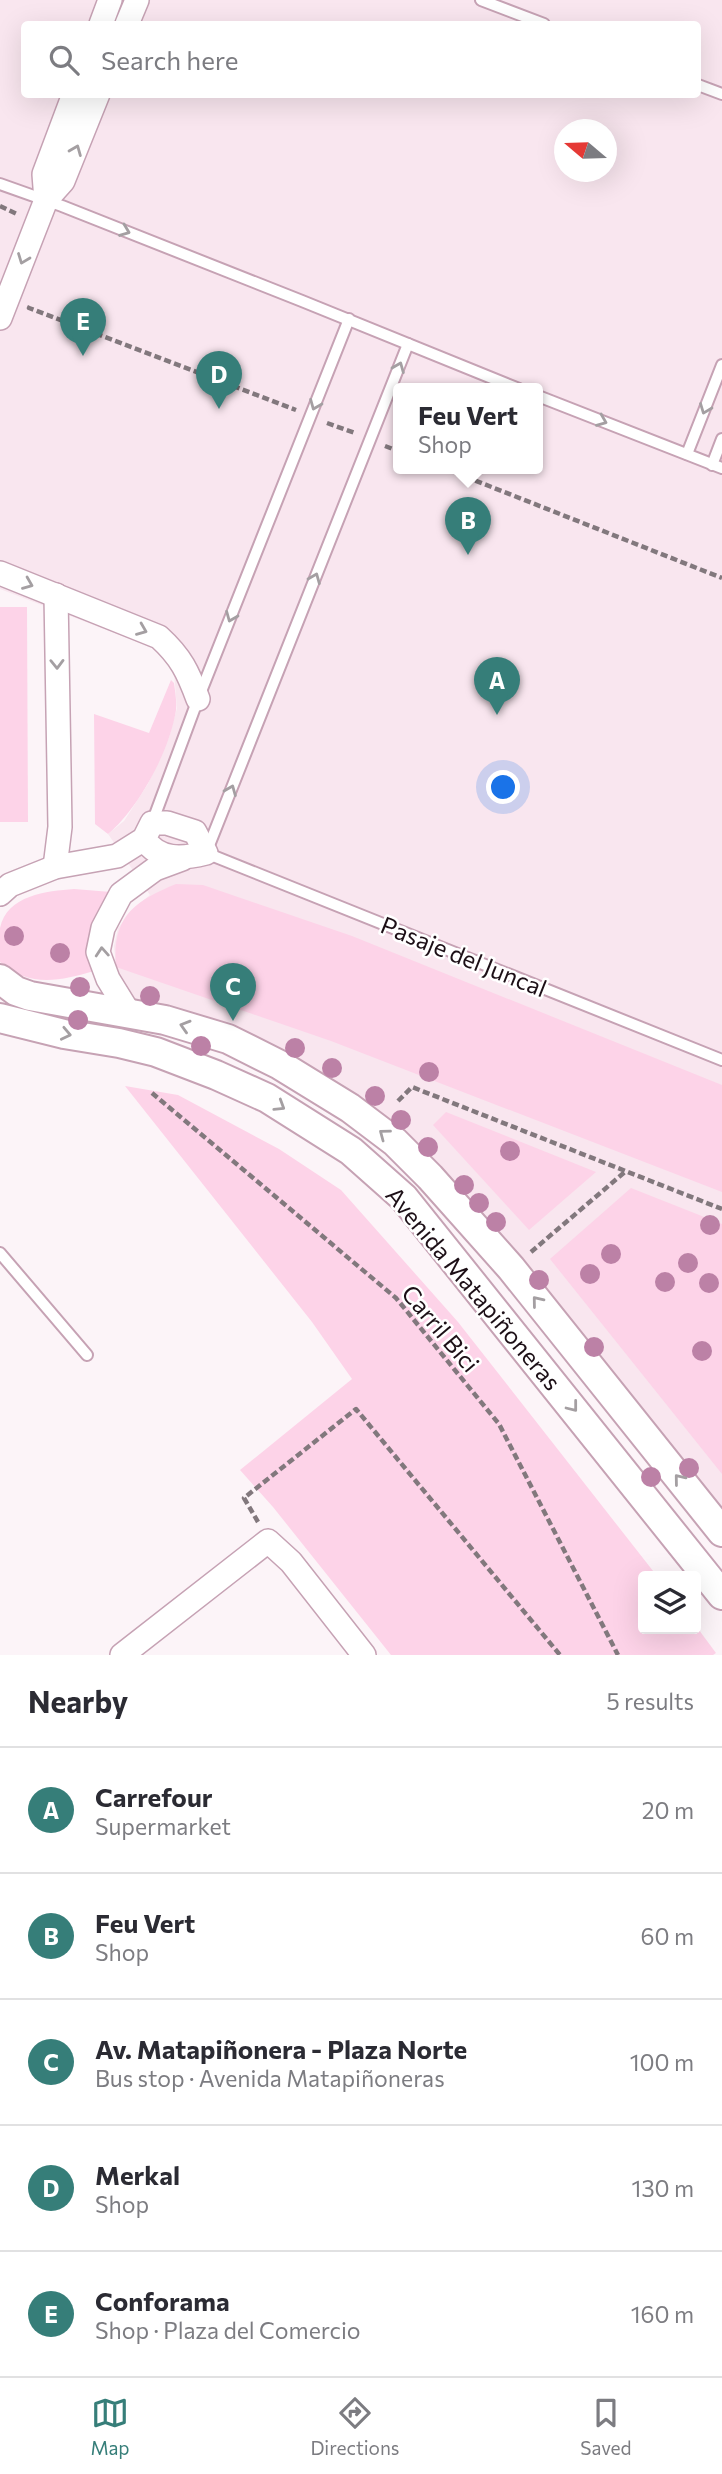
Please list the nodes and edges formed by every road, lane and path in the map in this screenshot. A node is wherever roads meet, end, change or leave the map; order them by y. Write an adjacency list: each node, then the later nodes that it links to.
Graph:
1 (110, 0): 4 (street)
2 (137, 0): 5 (street)
3 (481, 0): 6 (lane)
4 (102, 21)
5 (128, 21)
6 (536, 21)
7 (701, 86): 8 (lane)
8 (722, 94)
9 (72, 98): 12 (street)
10 (97, 98): 12 (street, one-way to 10)
11 (0, 184): 12 (lane)
12 (46, 200): 14 (street); 17 (lane, one-way to 17)
13 (0, 206): 14 (path)
14 (31, 238): 16 (street, one-way to 16)
15 (34, 296): 22 (path)
16 (0, 318)
17 (349, 319): 18 (lane); 22 (lane, one-way to 22)
18 (408, 344): 20 (lane); 24 (lane, one-way to 18)
19 (722, 365): 26 (lane, one-way to 26)
20 (504, 383)
21 (543, 398): 26 (lane, one-way to 26)
22 (310, 416): 24 (path); 32 (lane, one-way to 32)
23 (722, 439): 27 (lane)
24 (370, 440): 25 (path); 34 (lane, one-way to 24)
25 (393, 449)
26 (687, 454): 27 (lane)
27 (717, 466)
28 (459, 474): 30 (path)
29 (0, 573): 31 (street, one-way to 31)
30 (722, 578)
31 (56, 596): 32 (street, one-way to 32); 36 (street, one-way to 36)
32 (198, 699): 33 (lane)
33 (148, 831): 34 (street); 35 (street); 36 (street)
34 (206, 853): 35 (street); 42 (lane, Pasaje del Juncal)
35 (182, 859): 40 (street, one-way to 35)
36 (55, 867): 37 (street)
37 (5, 889): 38 (street)
38 (0, 908)
39 (0, 979): 40 (street, Avenida Matapiñoneras)
40 (129, 1013): 50 (street, Avenida Matapiñoneras, one-way to 40)
41 (0, 1018): 52 (street, Avenida Matapiñoneras, one-way to 52)
42 (722, 1060)
43 (152, 1093): 56 (path, Carril Bici)
44 (398, 1101): 45 (path)
45 (626, 1171): 46 (path); 47 (path)
46 (722, 1209)
47 (530, 1252)
48 (0, 1253): 49 (lane)
49 (87, 1355)
50 (722, 1532)
51 (268, 1541): 53 (street); 54 (street); 55 (path)
52 (722, 1595)
53 (122, 1655)
54 (364, 1655)
55 (560, 1655)
56 (618, 1655)

